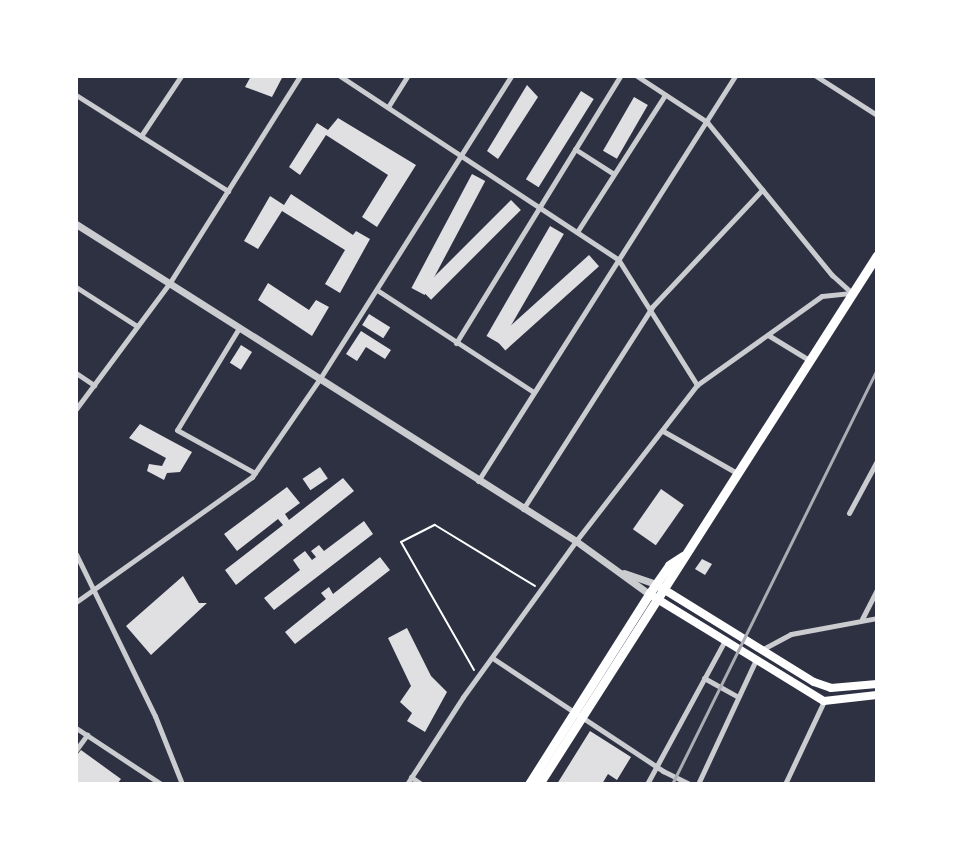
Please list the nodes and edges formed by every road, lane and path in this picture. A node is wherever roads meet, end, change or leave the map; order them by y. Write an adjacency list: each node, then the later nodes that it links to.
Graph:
1 (181, 76): 15 (street)
2 (300, 76): 20 (street)
3 (340, 76): 12 (street)
4 (407, 76): 12 (street)
5 (511, 76): 17 (street)
6 (620, 76): 16 (street)
7 (637, 76): 11 (street)
8 (735, 76): 14 (street)
9 (816, 76): 13 (street)
10 (76, 95): 15 (street)
11 (665, 95): 14 (street); 18 (street)
12 (388, 107): 17 (street)
13 (877, 115)
14 (707, 122): 19 (street); 25 (street)
15 (142, 136): 20 (street)
16 (575, 149): 18 (street); 21 (street)
17 (461, 156): 21 (street); 28 (street)
18 (614, 174): 23 (street)
19 (762, 190): 29 (street); 30 (street)
20 (228, 191): 26 (street)
21 (540, 207): 23 (street); 34 (street)
22 (76, 224): 26 (street)
23 (577, 232): 25 (street)
24 (877, 255): 29 (main road)
25 (618, 259): 30 (street); 40 (street)
26 (169, 284): 31 (street); 32 (street)
27 (76, 287): 31 (street)
28 (377, 290): 34 (street); 37 (street)
29 (852, 293): 33 (street); 35 (main road)
30 (652, 307): 39 (street); 47 (street)
31 (137, 326): 38 (street)
32 (239, 328): 37 (street); 44 (street)
33 (768, 335): 35 (street); 39 (street)
34 (456, 343): 40 (street)
35 (809, 360): 45 (main road)
36 (76, 373): 38 (street)
37 (320, 380): 44 (street); 46 (street)
38 (94, 385): 41 (street)
39 (697, 385): 42 (street)
40 (532, 391): 46 (street)
41 (76, 409)
42 (663, 431): 45 (street); 49 (street)
43 (877, 461): 48 (street)
44 (255, 473): 54 (street)
45 (738, 473): 51 (main road)
46 (477, 481): 47 (street)
47 (522, 510): 49 (street)
48 (849, 513)
49 (576, 541): 52 (street); 56 (street)
50 (76, 554): 54 (street)
51 (683, 556): 53 (main road); 55 (main road)
52 (623, 573): 53 (street); 58 (street)
53 (656, 584): 55 (main road); 58 (main road)
54 (95, 588): 60 (street); 80 (street)
55 (665, 589): 59 (main road); 64 (main road)
56 (542, 590): 65 (street); 67 (path)
57 (877, 590): 62 (street)
58 (649, 594): 59 (main road); 73 (main road)
59 (658, 600): 63 (main road); 73 (main road)
60 (76, 602)
61 (877, 618): 62 (street)
62 (862, 619): 64 (street)
63 (724, 642): 66 (main road); 68 (street)
64 (761, 650): 69 (main road)
65 (494, 659): 67 (street); 73 (street)
66 (754, 662): 71 (street); 72 (main road)
67 (478, 678): 78 (street)
68 (704, 678): 71 (street); 77 (street)
69 (877, 684)
70 (877, 695): 72 (main road)
71 (738, 697): 87 (street)
72 (824, 701): 88 (street)
73 (578, 715): 77 (street); 83 (main road); 84 (main road)
74 (76, 728): 75 (street)
75 (88, 735): 76 (street); 79 (street)
76 (76, 750)
77 (657, 765): 85 (street); 86 (street)
78 (411, 777): 81 (street); 82 (street)
79 (161, 784)
80 (182, 784)
81 (407, 784)
82 (422, 784)
83 (529, 784)
84 (539, 784)
85 (647, 784)
86 (690, 784)
87 (698, 784)
88 (785, 784)

